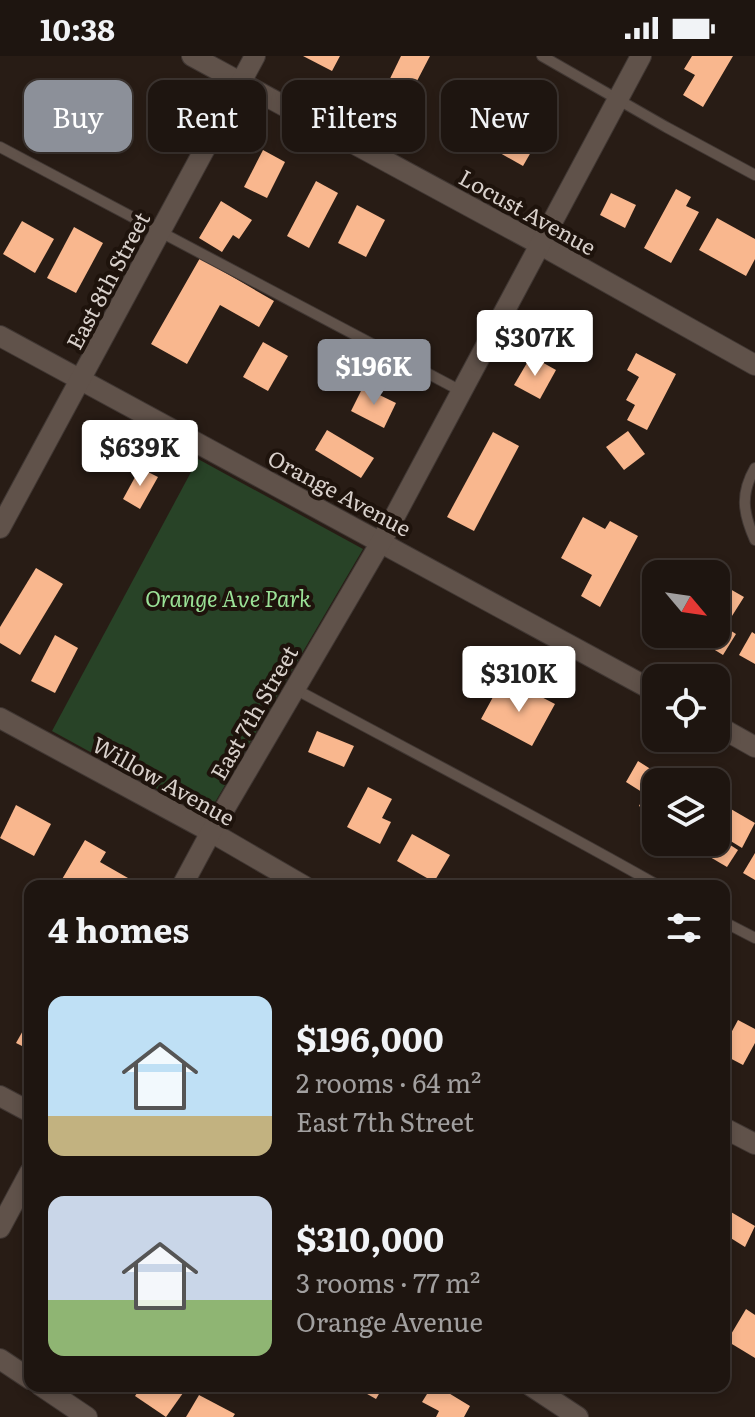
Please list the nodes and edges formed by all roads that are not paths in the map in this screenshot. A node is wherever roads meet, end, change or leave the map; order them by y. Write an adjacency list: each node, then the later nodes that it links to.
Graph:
1 (192, 56): 5 (street, Locust Avenue)
2 (255, 56): 6 (street, East 8th Street)
3 (542, 56): 8 (lane)
4 (641, 56): 8 (street, East 7th Street)
5 (237, 80)
6 (242, 80)
7 (266, 96): 13 (street, Locust Avenue)
8 (618, 98): 11 (lane); 13 (street, East 7th Street)
9 (0, 147): 12 (lane)
10 (203, 152): 12 (street, East 8th Street)
11 (755, 175)
12 (160, 233): 16 (street, East 8th Street); 17 (lane)
13 (539, 244): 15 (street, Locust Avenue); 17 (street, East 7th Street)
14 (0, 336): 16 (street, Orange Avenue)
15 (755, 365)
16 (80, 380): 19 (street, East 8th Street); 21 (street, Orange Avenue)
17 (461, 391): 21 (street, East 7th Street)
18 (755, 468): 20 (lane)
19 (0, 528)
20 (755, 540)
21 (381, 542): 22 (street, Orange Avenue); 23 (street, East 7th Street)
22 (642, 684)
23 (295, 689): 27 (street, East 7th Street); 30 (lane)
24 (0, 718): 27 (street, Willow Avenue)
25 (730, 733): 26 (street)
26 (755, 747)
27 (211, 832): 28 (street, East 7th Street); 29 (street, Willow Avenue)
28 (185, 880)
29 (294, 880)
30 (648, 880)
31 (730, 925): 32 (lane)
32 (755, 938)
33 (0, 1096): 34 (street)
34 (24, 1109)
35 (730, 1131): 36 (street)
36 (755, 1144)
37 (24, 1183): 38 (street)
38 (0, 1228)
39 (0, 1359): 40 (street)
40 (24, 1375)
41 (50, 1392): 43 (street)
42 (540, 1392): 44 (street)
43 (87, 1417)
44 (578, 1417)

